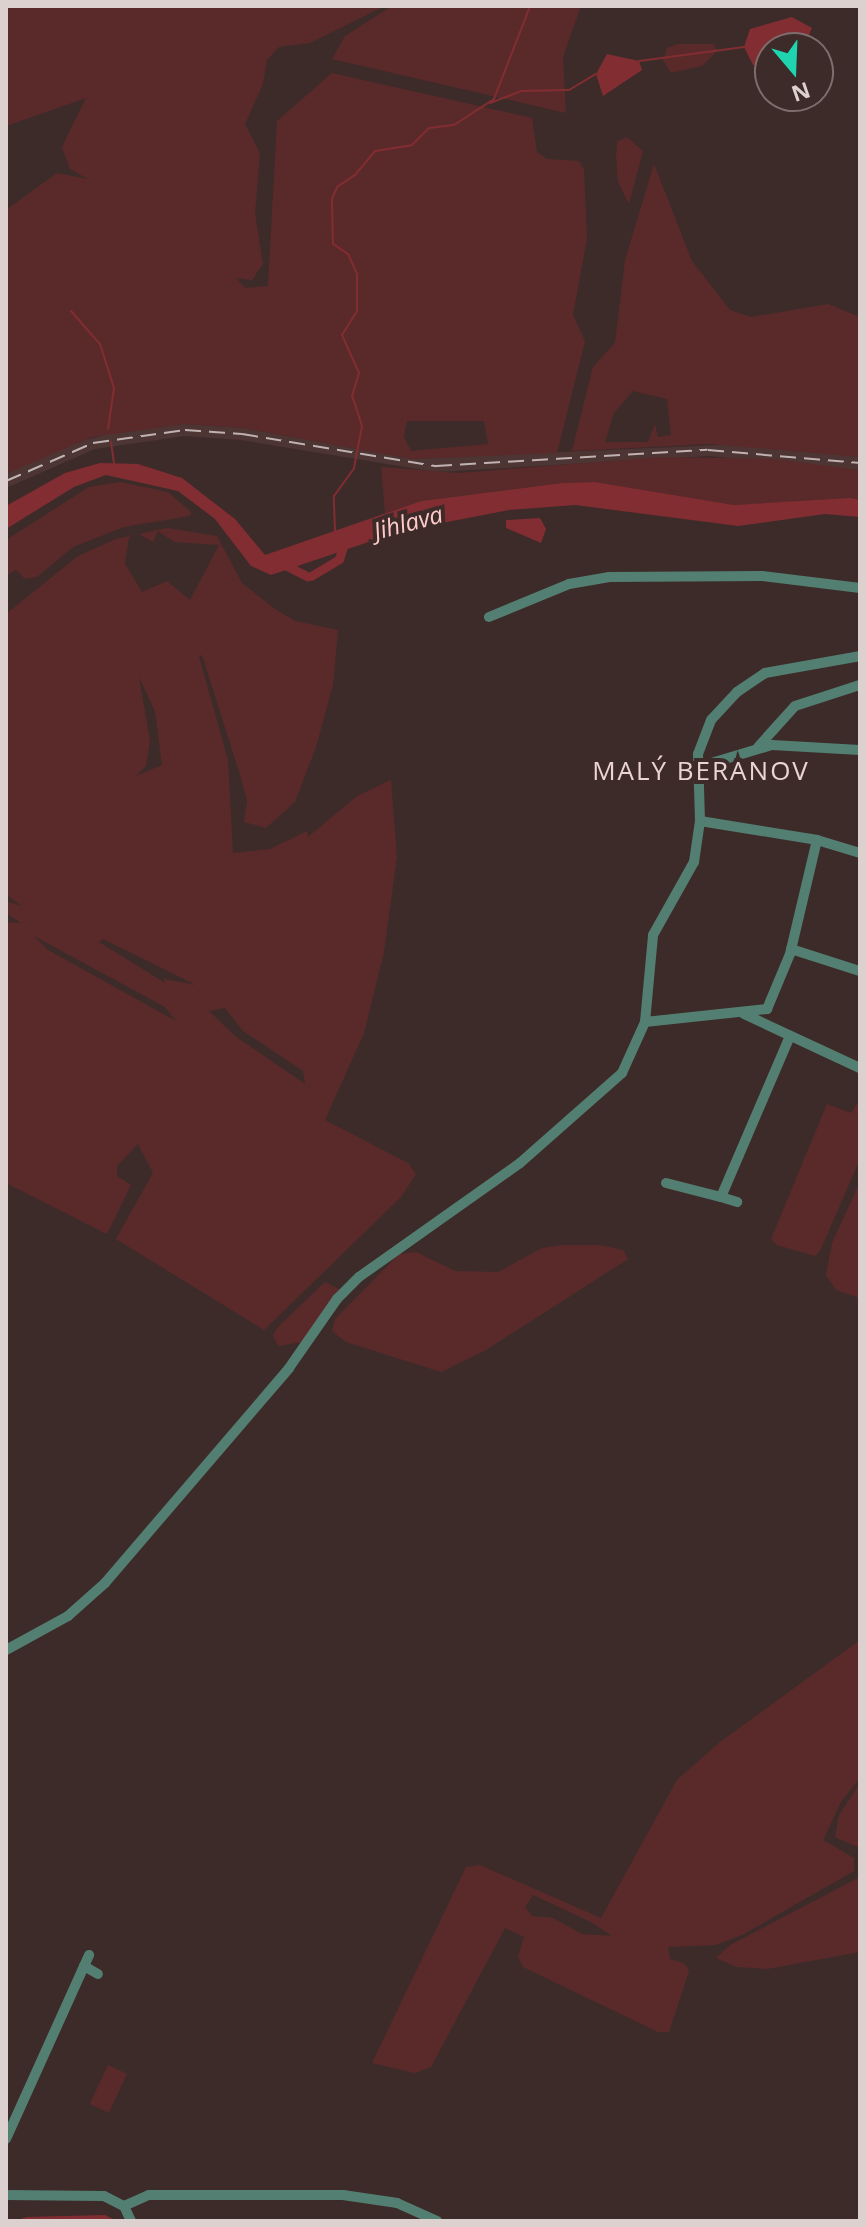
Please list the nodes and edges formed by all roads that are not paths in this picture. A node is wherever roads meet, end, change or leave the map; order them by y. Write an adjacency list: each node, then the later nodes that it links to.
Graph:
1 (860, 588): 2 (street)
2 (489, 617)
3 (860, 656): 7 (street)
4 (860, 685): 5 (street)
5 (758, 747): 6 (street); 7 (street)
6 (860, 750)
7 (698, 767): 8 (street)
8 (700, 821): 9 (street); 14 (street)
9 (817, 840): 10 (street); 11 (street)
10 (860, 853)
11 (791, 949): 12 (street); 13 (street)
12 (860, 971)
13 (744, 1014): 14 (street); 15 (street)
14 (645, 1022): 20 (street)
15 (789, 1038): 16 (street); 18 (street)
16 (860, 1068)
17 (666, 1183): 18 (street)
18 (721, 1197): 19 (street)
19 (737, 1202)
20 (6, 1650)
21 (98, 1974): 22 (street)
22 (6, 2139)
23 (6, 2195): 24 (street)
24 (124, 2206): 25 (street); 26 (street)
25 (131, 2221)
26 (437, 2221)

